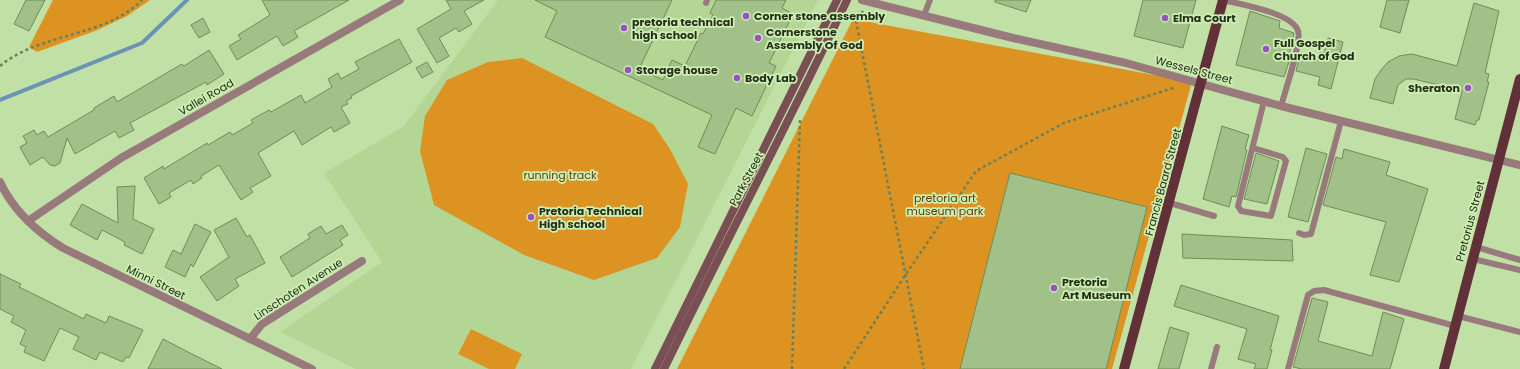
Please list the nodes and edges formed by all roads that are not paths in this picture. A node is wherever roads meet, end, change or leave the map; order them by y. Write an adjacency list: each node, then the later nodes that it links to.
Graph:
1 (400, 0): 20 (street, Vallei Road)
2 (837, 0): 32 (street, Park Street)
3 (848, 0): 33 (street, Park Street)
4 (862, 0): 7 (street, Wessels Street)
5 (930, 0): 7 (lane)
6 (1223, 0): 9 (main road, Francis Baard Street); 11 (lane)
7 (924, 15): 9 (street, Wessels Street)
8 (1520, 79): 14 (main road, Pretorius Street)
9 (1202, 83): 10 (street, Wessels Street); 18 (main road, Francis Baard Street)
10 (1264, 101): 11 (street, Wessels Street); 13 (lane)
11 (1281, 106): 12 (street, Wessels Street)
12 (1341, 121): 14 (street, Wessels Street); 21 (lane)
13 (1253, 148): 13 (lane)
14 (1499, 160): 15 (street, Wessels Street); 22 (main road, Pretorius Street)
15 (1520, 166)
16 (0, 182): 17 (street, Minni Street)
17 (3, 197): 20 (street, Minni Street)
18 (1170, 203): 19 (lane); 34 (main road, Francis Baard Street)
19 (1214, 216)
20 (28, 220): 29 (street, Minni Street)
21 (1299, 234)
22 (1476, 247): 23 (main road, Pretorius Street); 25 (lane)
23 (1473, 259): 26 (lane); 27 (main road, Pretorius Street)
24 (362, 260): 29 (street, Linschoten Avenue)
25 (1520, 260)
26 (1520, 270)
27 (1456, 321): 28 (lane); 36 (lane); 37 (main road, Pretorius Street)
28 (1520, 332)
29 (250, 339): 31 (street, Minni Street)
30 (1217, 346): 35 (lane)
31 (312, 369)
32 (655, 369)
33 (664, 369)
34 (1124, 369)
35 (1211, 369)
36 (1288, 369)
37 (1444, 369)

